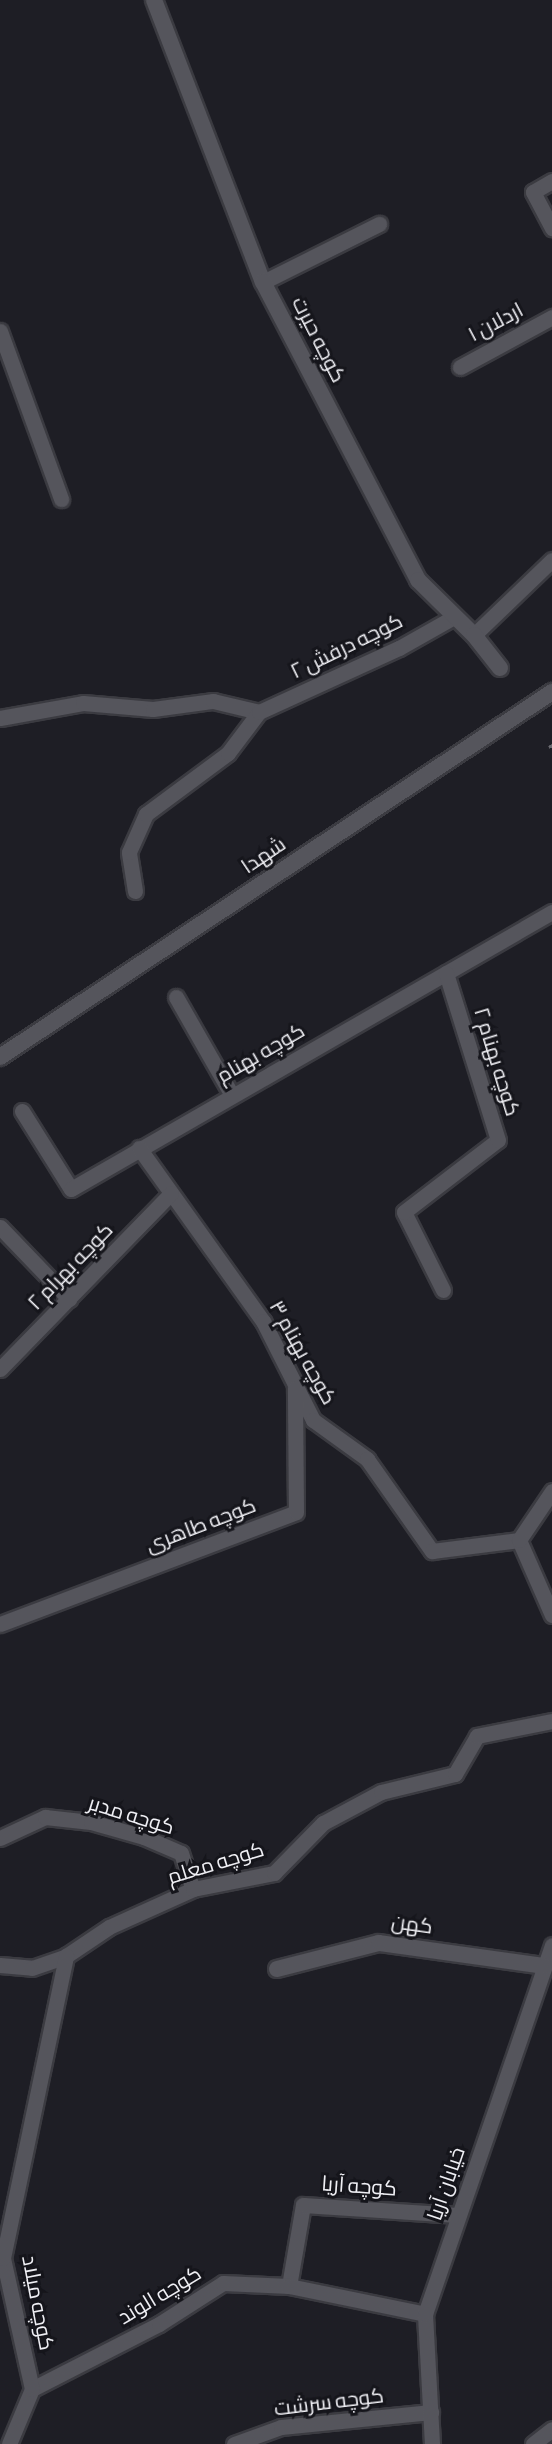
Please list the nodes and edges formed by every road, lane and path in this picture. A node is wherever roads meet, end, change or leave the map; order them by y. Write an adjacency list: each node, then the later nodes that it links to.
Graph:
1 (154, 0): 5 (street, کوچه حیرت)
2 (552, 181): 4 (lane)
3 (379, 224): 5 (lane)
4 (552, 228)
5 (263, 282): 11 (street, کوچه حیرت)
6 (552, 317): 8 (lane, اردلان ۱)
7 (0, 331): 9 (lane)
8 (460, 367)
9 (62, 499)
10 (552, 560): 12 (lane)
11 (452, 618): 12 (street, کوچه حیرت); 15 (lane, کوچه درفش ۲)
12 (474, 635): 13 (street, کوچه حیرت)
13 (500, 668)
14 (552, 692): 21 (street, شهدا)
15 (259, 712): 16 (lane); 17 (lane, کوچه درفش ۲)
16 (0, 718)
17 (135, 891)
18 (552, 912): 19 (lane, کوچه بهنام)
19 (446, 973): 22 (lane, کوچه بهنام); 27 (lane, کوچه بهنام ۲)
20 (176, 997): 22 (lane)
21 (0, 1057)
22 (232, 1095): 24 (lane, کوچه بهنام)
23 (22, 1111): 24 (lane, کوچه بهنام)
24 (139, 1148): 25 (lane, کوچه بهنام ۳)
25 (171, 1193): 28 (lane, کوچه بهرام ۲); 30 (lane, کوچه بهنام ۳)
26 (0, 1227): 28 (lane)
27 (443, 1290)
28 (69, 1299): 29 (lane, کوچه بهرام ۲)
29 (0, 1370)
30 (295, 1384): 32 (lane, کوچه بهنام ۳); 34 (lane, کوچه طاهری)
31 (552, 1491): 32 (lane)
32 (519, 1540): 33 (lane)
33 (552, 1615)
34 (0, 1624)
35 (552, 1721): 37 (lane, کوچه معلم)
36 (0, 1838): 37 (lane, کوچه مدبر)
37 (193, 1889): 39 (lane, کوچه معلم)
38 (552, 1945): 41 (lane, خیابان آریا)
39 (66, 1956): 40 (lane, کوچه معلم); 44 (lane, کوچه میلاد)
40 (0, 1965)
41 (544, 1966): 42 (street, کهن); 43 (lane, خیابان آریا)
42 (277, 1970)
43 (458, 2215): 45 (lane, کوچه آریا); 46 (lane, خیابان آریا)
44 (4, 2240): 47 (lane, کوچه میلاد)
45 (290, 2286): 46 (lane, کوچه الوند); 47 (lane, کوچه الوند)
46 (425, 2314): 48 (lane, خیابان آریا)
47 (33, 2389): 50 (lane)
48 (431, 2412): 51 (lane, کوچه سرشت); 52 (lane, خیابان آریا)
49 (552, 2429): 53 (lane)
50 (9, 2444)
51 (234, 2444)
52 (432, 2444)
53 (533, 2444)

